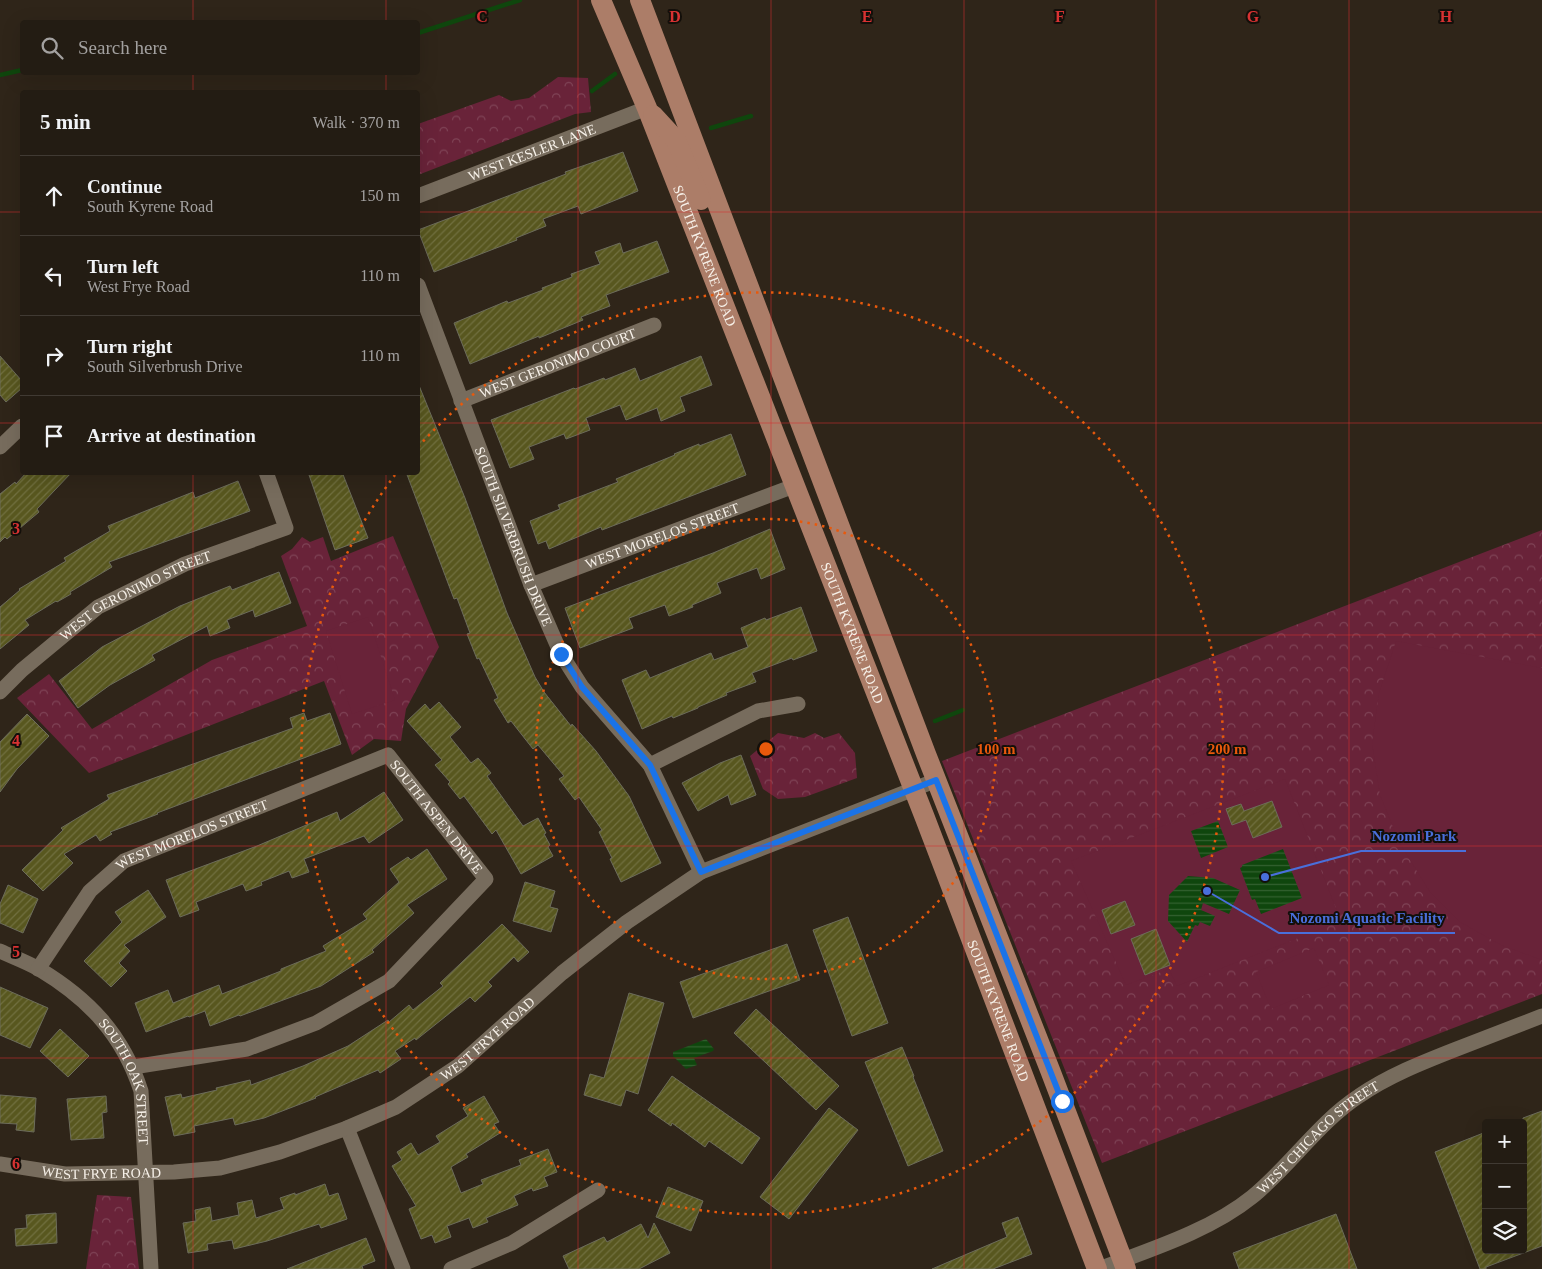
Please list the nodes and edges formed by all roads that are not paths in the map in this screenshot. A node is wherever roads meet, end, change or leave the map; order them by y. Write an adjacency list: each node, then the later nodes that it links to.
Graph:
1 (602, 0): 3 (main road, SOUTH KYRENE ROAD)
2 (640, 0): 5 (main road, SOUTH KYRENE ROAD)
3 (646, 108): 4 (street, WEST KESLER LANE); 5 (main road); 12 (main road, SOUTH KYRENE ROAD)
4 (420, 195)
5 (734, 250): 18 (main road, SOUTH KYRENE ROAD)
6 (420, 290): 8 (street, SOUTH SILVERBRUSH DRIVE)
7 (654, 325): 8 (street, WEST GERONIMO COURT)
8 (461, 401): 13 (street, SOUTH SILVERBRUSH DRIVE)
9 (20, 428): 10 (street)
10 (0, 447)
11 (267, 475): 14 (street, WEST GERONIMO STREET)
12 (794, 486): 13 (street, WEST MORELOS STREET); 19 (main road, SOUTH KYRENE ROAD)
13 (531, 585): 17 (street, SOUTH SILVERBRUSH DRIVE)
14 (0, 692)
15 (798, 704): 17 (street)
16 (388, 755): 22 (street, WEST MORELOS STREET); 24 (street, SOUTH ASPEN DRIVE)
17 (650, 765): 20 (street, SOUTH SILVERBRUSH DRIVE)
18 (936, 780): 19 (street, WEST FRYE ROAD); 29 (main road, SOUTH KYRENE ROAD)
19 (913, 788): 20 (street, WEST FRYE ROAD); 33 (main road, SOUTH KYRENE ROAD)
20 (701, 872): 25 (street, WEST FRYE ROAD)
21 (0, 951): 22 (street, SOUTH OAK STREET)
22 (38, 969): 24 (street, SOUTH OAK STREET)
23 (1542, 1016): 29 (street, WEST CHICAGO STREET)
24 (133, 1066): 27 (street, SOUTH OAK STREET)
25 (347, 1128): 27 (street, WEST FRYE ROAD); 31 (street)
26 (0, 1164): 27 (street, WEST FRYE ROAD)
27 (146, 1174): 30 (street, SOUTH OAK STREET)
28 (598, 1190): 32 (street)
29 (1124, 1264): 33 (street, WEST CHICAGO STREET)
30 (151, 1269)
31 (403, 1269)
32 (451, 1269)
33 (1098, 1269)

